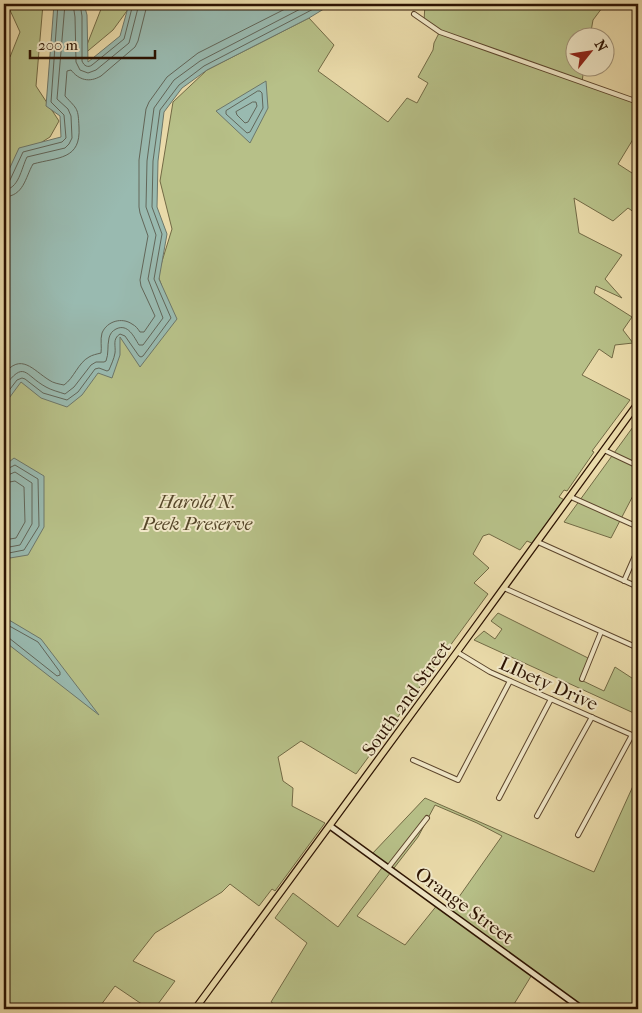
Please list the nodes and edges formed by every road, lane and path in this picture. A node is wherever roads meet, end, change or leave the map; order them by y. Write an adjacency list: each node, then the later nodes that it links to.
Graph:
1 (414, 14): 2 (street)
2 (638, 102)
3 (638, 404): 4 (main road, South 2nd Street)
4 (604, 450): 5 (street); 6 (main road, South 2nd Street)
5 (638, 466)
6 (571, 497): 7 (street); 8 (main road, South 2nd Street)
7 (638, 527)
8 (538, 542): 10 (street); 11 (main road, South 2nd Street)
9 (638, 549): 10 (street)
10 (624, 581): 12 (street)
11 (504, 588): 13 (street); 15 (main road, South 2nd Street)
12 (638, 588)
13 (602, 632): 14 (street); 16 (street)
14 (638, 648)
15 (457, 652): 17 (street, LIbety Drive); 24 (main road, South 2nd Street)
16 (582, 679)
17 (510, 681): 18 (street, LIbety Drive); 20 (street)
18 (551, 699): 19 (street, LIbety Drive); 21 (street)
19 (592, 717): 22 (street); 25 (street, LIbety Drive)
20 (413, 760)
21 (498, 798)
22 (537, 816)
23 (427, 818): 26 (street)
24 (330, 826): 26 (main road, Orange Street); 27 (main road, South 2nd Street)
25 (578, 835)
26 (388, 868): 28 (main road, Orange Street)
27 (196, 1009)
28 (582, 1009)

